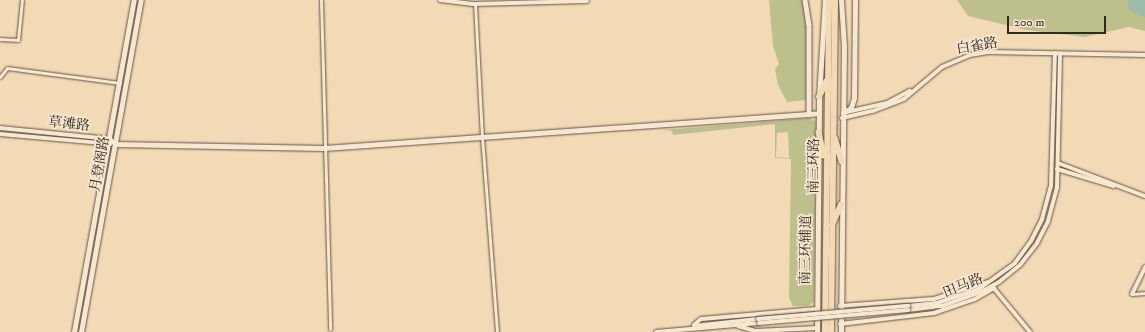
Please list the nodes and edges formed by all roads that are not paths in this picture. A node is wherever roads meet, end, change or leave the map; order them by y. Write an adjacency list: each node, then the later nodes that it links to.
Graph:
1 (22, 0): 14 (street)
2 (134, 0): 20 (main road, 月登阁路)
3 (141, 0): 31 (main road, 月登阁路)
4 (320, 0): 32 (street)
5 (440, 0): 13 (street)
6 (806, 0): 22 (main road)
7 (825, 0): 21 (main road, 南三环辅道)
8 (829, 0): 19 (highway, 南三环路)
9 (835, 0): 27 (highway, 南三环路)
10 (841, 0): 24 (main road)
11 (855, 0): 24 (main road)
12 (587, 1): 13 (street)
13 (475, 4): 29 (street)
14 (0, 39)
15 (1055, 53): 16 (street, 白雀路); 24 (street, 白雀路); 34 (street, 田马路)
16 (1060, 54): 17 (street, 白雀路); 35 (street, 田马路)
17 (1145, 55)
18 (0, 78): 20 (street)
19 (828, 78): 21 (highway); 36 (highway, 南三环路)
20 (120, 82): 30 (main road, 月登阁路)
21 (819, 98): 23 (main road, 南三环辅道)
22 (809, 112): 23 (main road); 29 (main road)
23 (819, 113): 26 (main road, 南三环辅道)
24 (843, 115): 33 (main road)
25 (0, 128): 30 (street, 草滩路)
26 (819, 132): 36 (highway); 50 (main road, 南三环辅道)
27 (833, 132): 33 (highway); 42 (highway, 南三环路)
28 (0, 134): 30 (street, 草滩路)
29 (482, 137): 32 (main road); 60 (street)
30 (109, 142): 31 (street); 58 (main road, 月登阁路)
31 (115, 144): 32 (main road); 59 (main road, 月登阁路)
32 (324, 148): 56 (street)
33 (842, 161): 41 (main road)
34 (1053, 162): 35 (street); 37 (street, 田马路)
35 (1058, 163): 38 (street, 田马路); 39 (street)
36 (826, 164): 62 (highway, 南三环路)
37 (1053, 167): 38 (street); 44 (street, 田马路)
38 (1058, 169): 39 (street); 45 (street, 田马路)
39 (1127, 190): 40 (street)
40 (1145, 196)
41 (842, 205): 42 (highway); 48 (main road)
42 (832, 227): 63 (highway, 南三环路)
43 (1145, 268): 47 (street)
44 (994, 280): 48 (street); 49 (street, 田马路)
45 (993, 287): 49 (street, 田马路); 52 (street); 65 (street)
46 (1145, 293): 47 (street)
47 (1132, 294)
48 (840, 306): 52 (main road)
49 (908, 308): 51 (street, 田马路, bridge)
50 (817, 309): 53 (street); 57 (main road, 南三环辅道)
51 (758, 321): 53 (street, 田马路); 54 (street, 田马路)
52 (840, 324): 64 (main road)
53 (694, 325): 55 (street, 田马路)
54 (738, 326): 55 (street, 田马路); 57 (street)
55 (688, 329): 61 (street, 田马路)
56 (330, 330)
57 (817, 330)
58 (74, 332)
59 (81, 332)
60 (497, 332)
61 (656, 332)
62 (825, 332)
63 (831, 332)
64 (841, 332)
65 (1030, 332)

